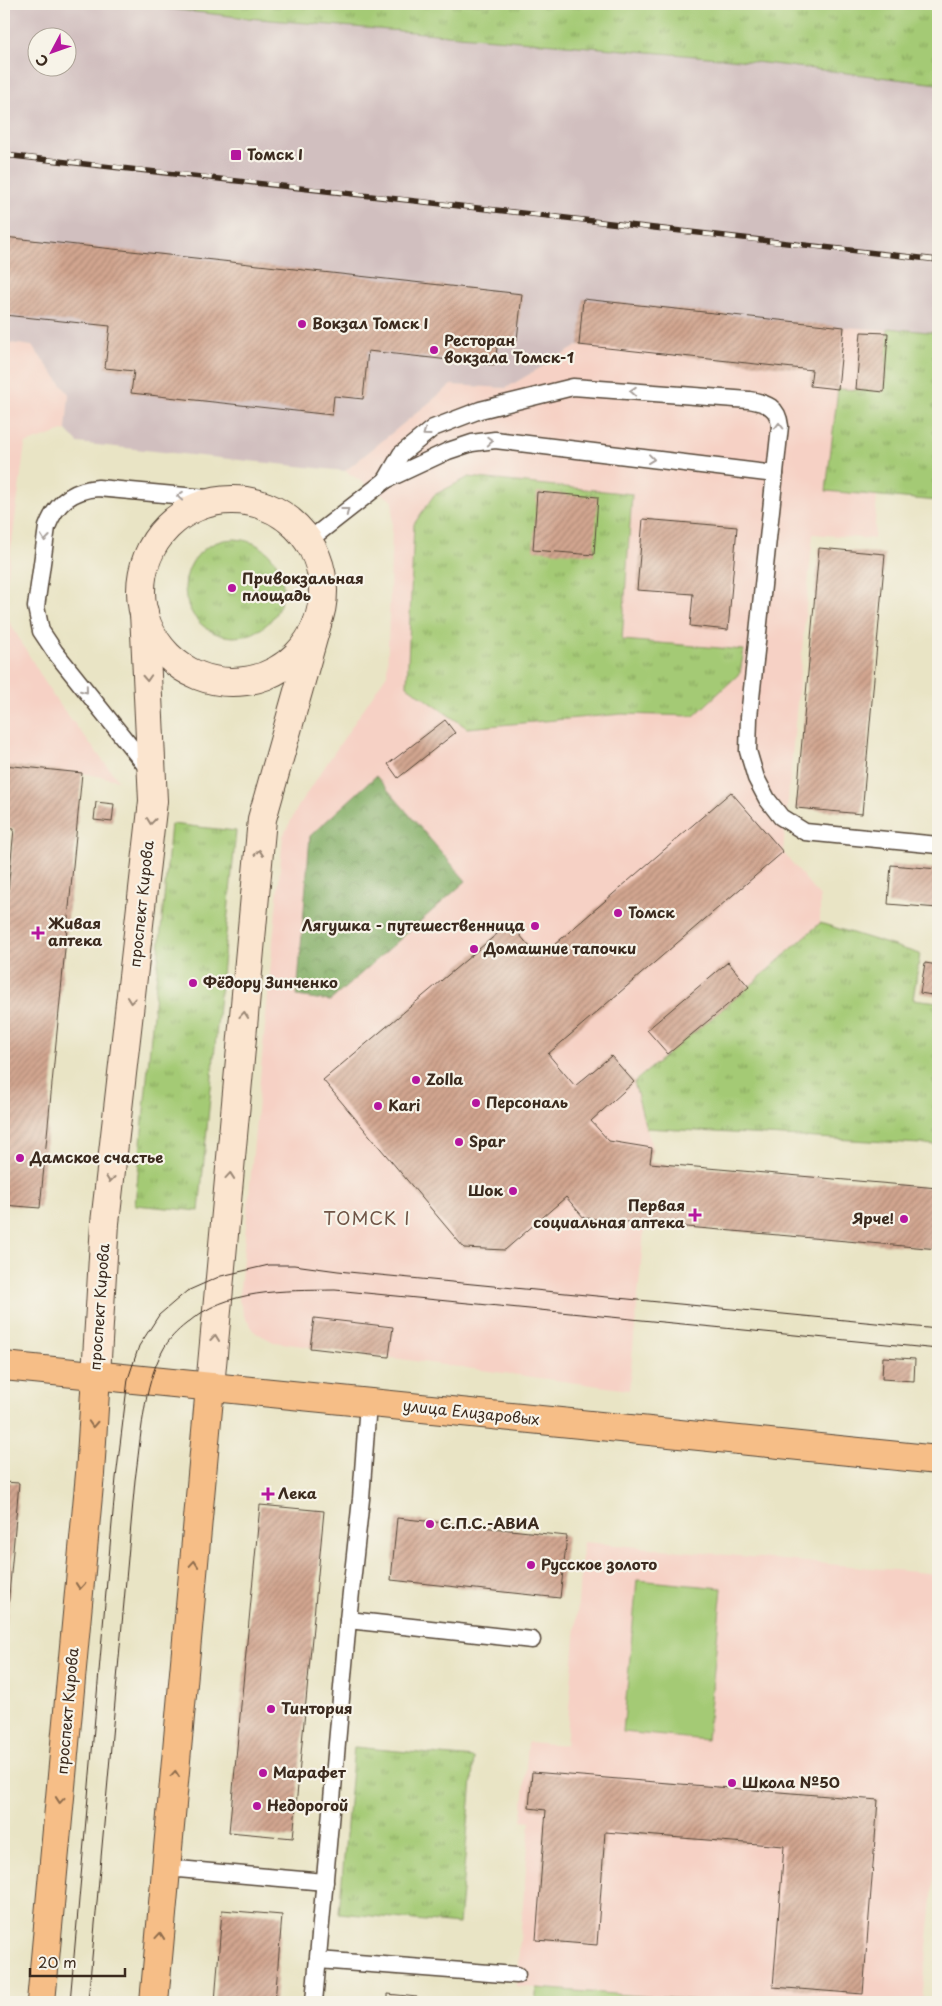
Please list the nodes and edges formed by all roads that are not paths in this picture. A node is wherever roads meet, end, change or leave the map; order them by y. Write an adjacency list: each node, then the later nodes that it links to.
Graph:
1 (775, 474): 2 (lane, one-way to 1); 2 (lane, one-way to 2); 8 (lane)
2 (386, 480): 4 (lane, one-way to 2)
3 (229, 500): 4 (main road); 5 (main road); 7 (lane, one-way to 7)
4 (308, 540): 6 (main road)
5 (144, 612): 6 (main road); 7 (main road, проспект Кирова, one-way to 7)
6 (317, 624): 11 (main road, one-way to 6)
7 (152, 773): 10 (main road, проспект Кирова, one-way to 10)
8 (938, 844)
9 (4, 1366): 10 (main road, улица Елизаровых)
10 (96, 1375): 11 (main road, улица Елизаровых); 20 (main road, проспект Кирова, one-way to 20)
11 (210, 1387): 12 (main road, улица Елизаровых); 16 (main road, one-way to 11)
12 (368, 1403): 13 (main road, улица Елизаровых); 14 (lane)
13 (938, 1460)
14 (348, 1620): 15 (lane); 17 (lane)
15 (532, 1640)
16 (167, 1868): 17 (lane); 21 (main road, one-way to 16)
17 (325, 1882): 18 (lane)
18 (318, 1960): 19 (lane); 22 (lane)
19 (517, 1975)
20 (41, 2002)
21 (154, 2002)
22 (314, 2002)

